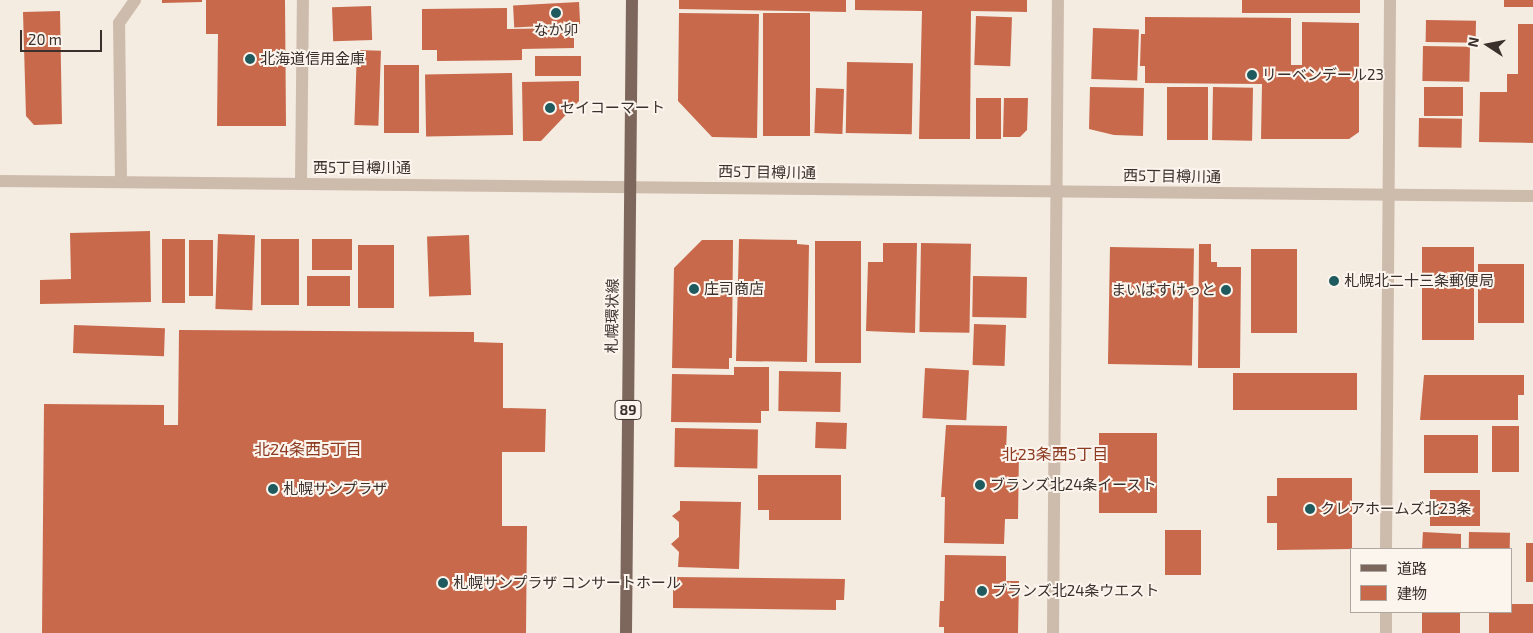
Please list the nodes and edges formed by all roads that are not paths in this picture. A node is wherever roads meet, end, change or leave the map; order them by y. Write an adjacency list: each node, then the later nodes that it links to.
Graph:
1 (135, 0): 7 (street)
2 (303, 0): 8 (street)
3 (632, 0): 9 (main road, 札幌環状線 / 89)
4 (1058, 0): 10 (street)
5 (1390, 0): 11 (street)
6 (0, 181): 7 (street, 西5丁目樽川通)
7 (121, 182): 8 (street, 西5丁目樽川通)
8 (301, 184): 9 (street, 西5丁目樽川通)
9 (630, 186): 10 (street, 西5丁目樽川通); 15 (main road, 札幌環状線 / 89)
10 (1058, 191): 11 (street, 西5丁目樽川通); 16 (street)
11 (1388, 194): 12 (street, 西5丁目樽川通); 13 (street)
12 (1533, 196)
13 (1386, 548)
14 (1386, 613): 17 (street)
15 (626, 633)
16 (1053, 633)
17 (1386, 633)

